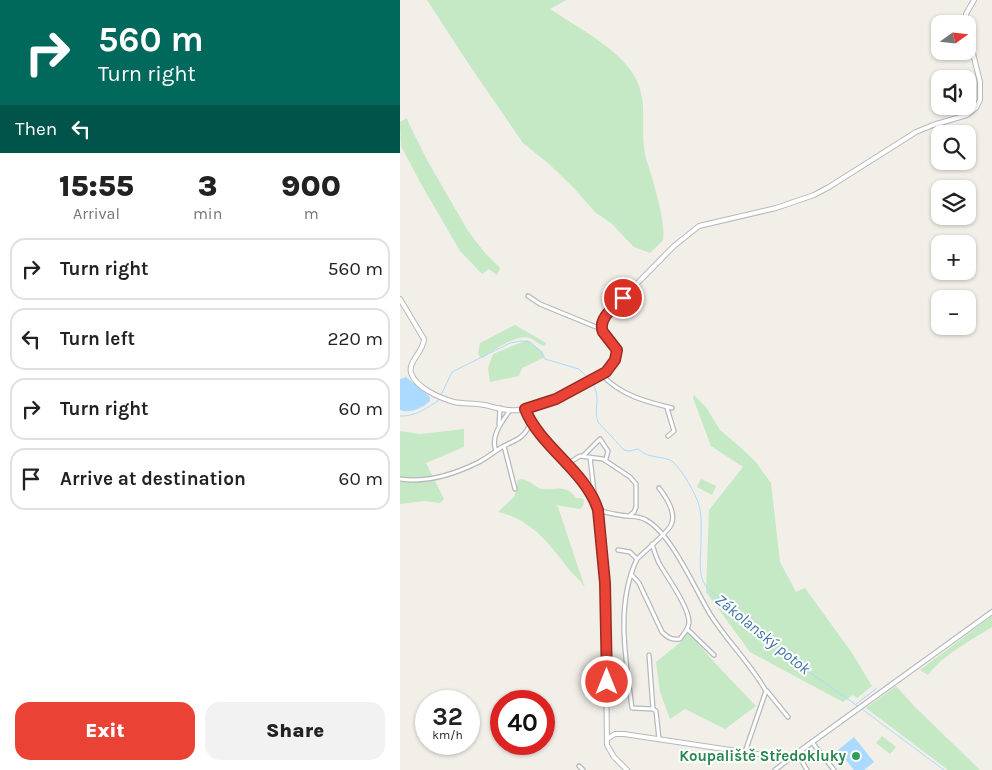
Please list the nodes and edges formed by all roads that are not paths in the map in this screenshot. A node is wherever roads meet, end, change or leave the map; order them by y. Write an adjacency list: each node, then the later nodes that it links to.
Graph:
1 (974, 0): 2 (street)
2 (966, 15)
3 (975, 60): 6 (street)
4 (528, 296): 6 (street)
5 (400, 299): 9 (street)
6 (601, 329): 7 (street)
7 (602, 375): 8 (street); 11 (street)
8 (667, 407): 10 (street); 15 (street)
9 (500, 408): 12 (street); 14 (street)
10 (672, 408)
11 (525, 409): 12 (street); 13 (street)
12 (510, 410): 14 (street)
13 (531, 422): 16 (street); 21 (street)
14 (499, 425): 17 (street)
15 (668, 436)
16 (504, 446): 17 (street); 24 (street)
17 (496, 451): 22 (street)
18 (583, 456): 19 (street); 20 (street); 21 (street)
19 (590, 457): 20 (street); 25 (street)
20 (606, 459): 27 (street)
21 (566, 464): 25 (street)
22 (400, 479)
23 (660, 488): 28 (street)
24 (515, 489)
25 (595, 500): 26 (street)
26 (598, 510): 27 (street); 40 (street)
27 (629, 516): 28 (street)
28 (662, 534): 29 (street); 37 (street)
29 (652, 544): 31 (street); 34 (street)
30 (618, 550): 31 (street)
31 (637, 559): 32 (street)
32 (631, 574): 34 (street); 38 (street)
33 (992, 612): 42 (street)
34 (687, 629): 36 (street)
35 (649, 655): 38 (street)
36 (714, 655)
37 (766, 691): 39 (street); 43 (street)
38 (652, 709): 41 (street)
39 (788, 717)
40 (607, 739): 41 (street); 47 (street)
41 (660, 739): 43 (street)
42 (812, 742): 44 (street); 50 (street)
43 (745, 753): 44 (street)
44 (797, 753): 48 (street); 49 (street)
45 (579, 766): 46 (street)
46 (583, 770)
47 (627, 770)
48 (774, 770)
49 (807, 770)
50 (834, 770)

